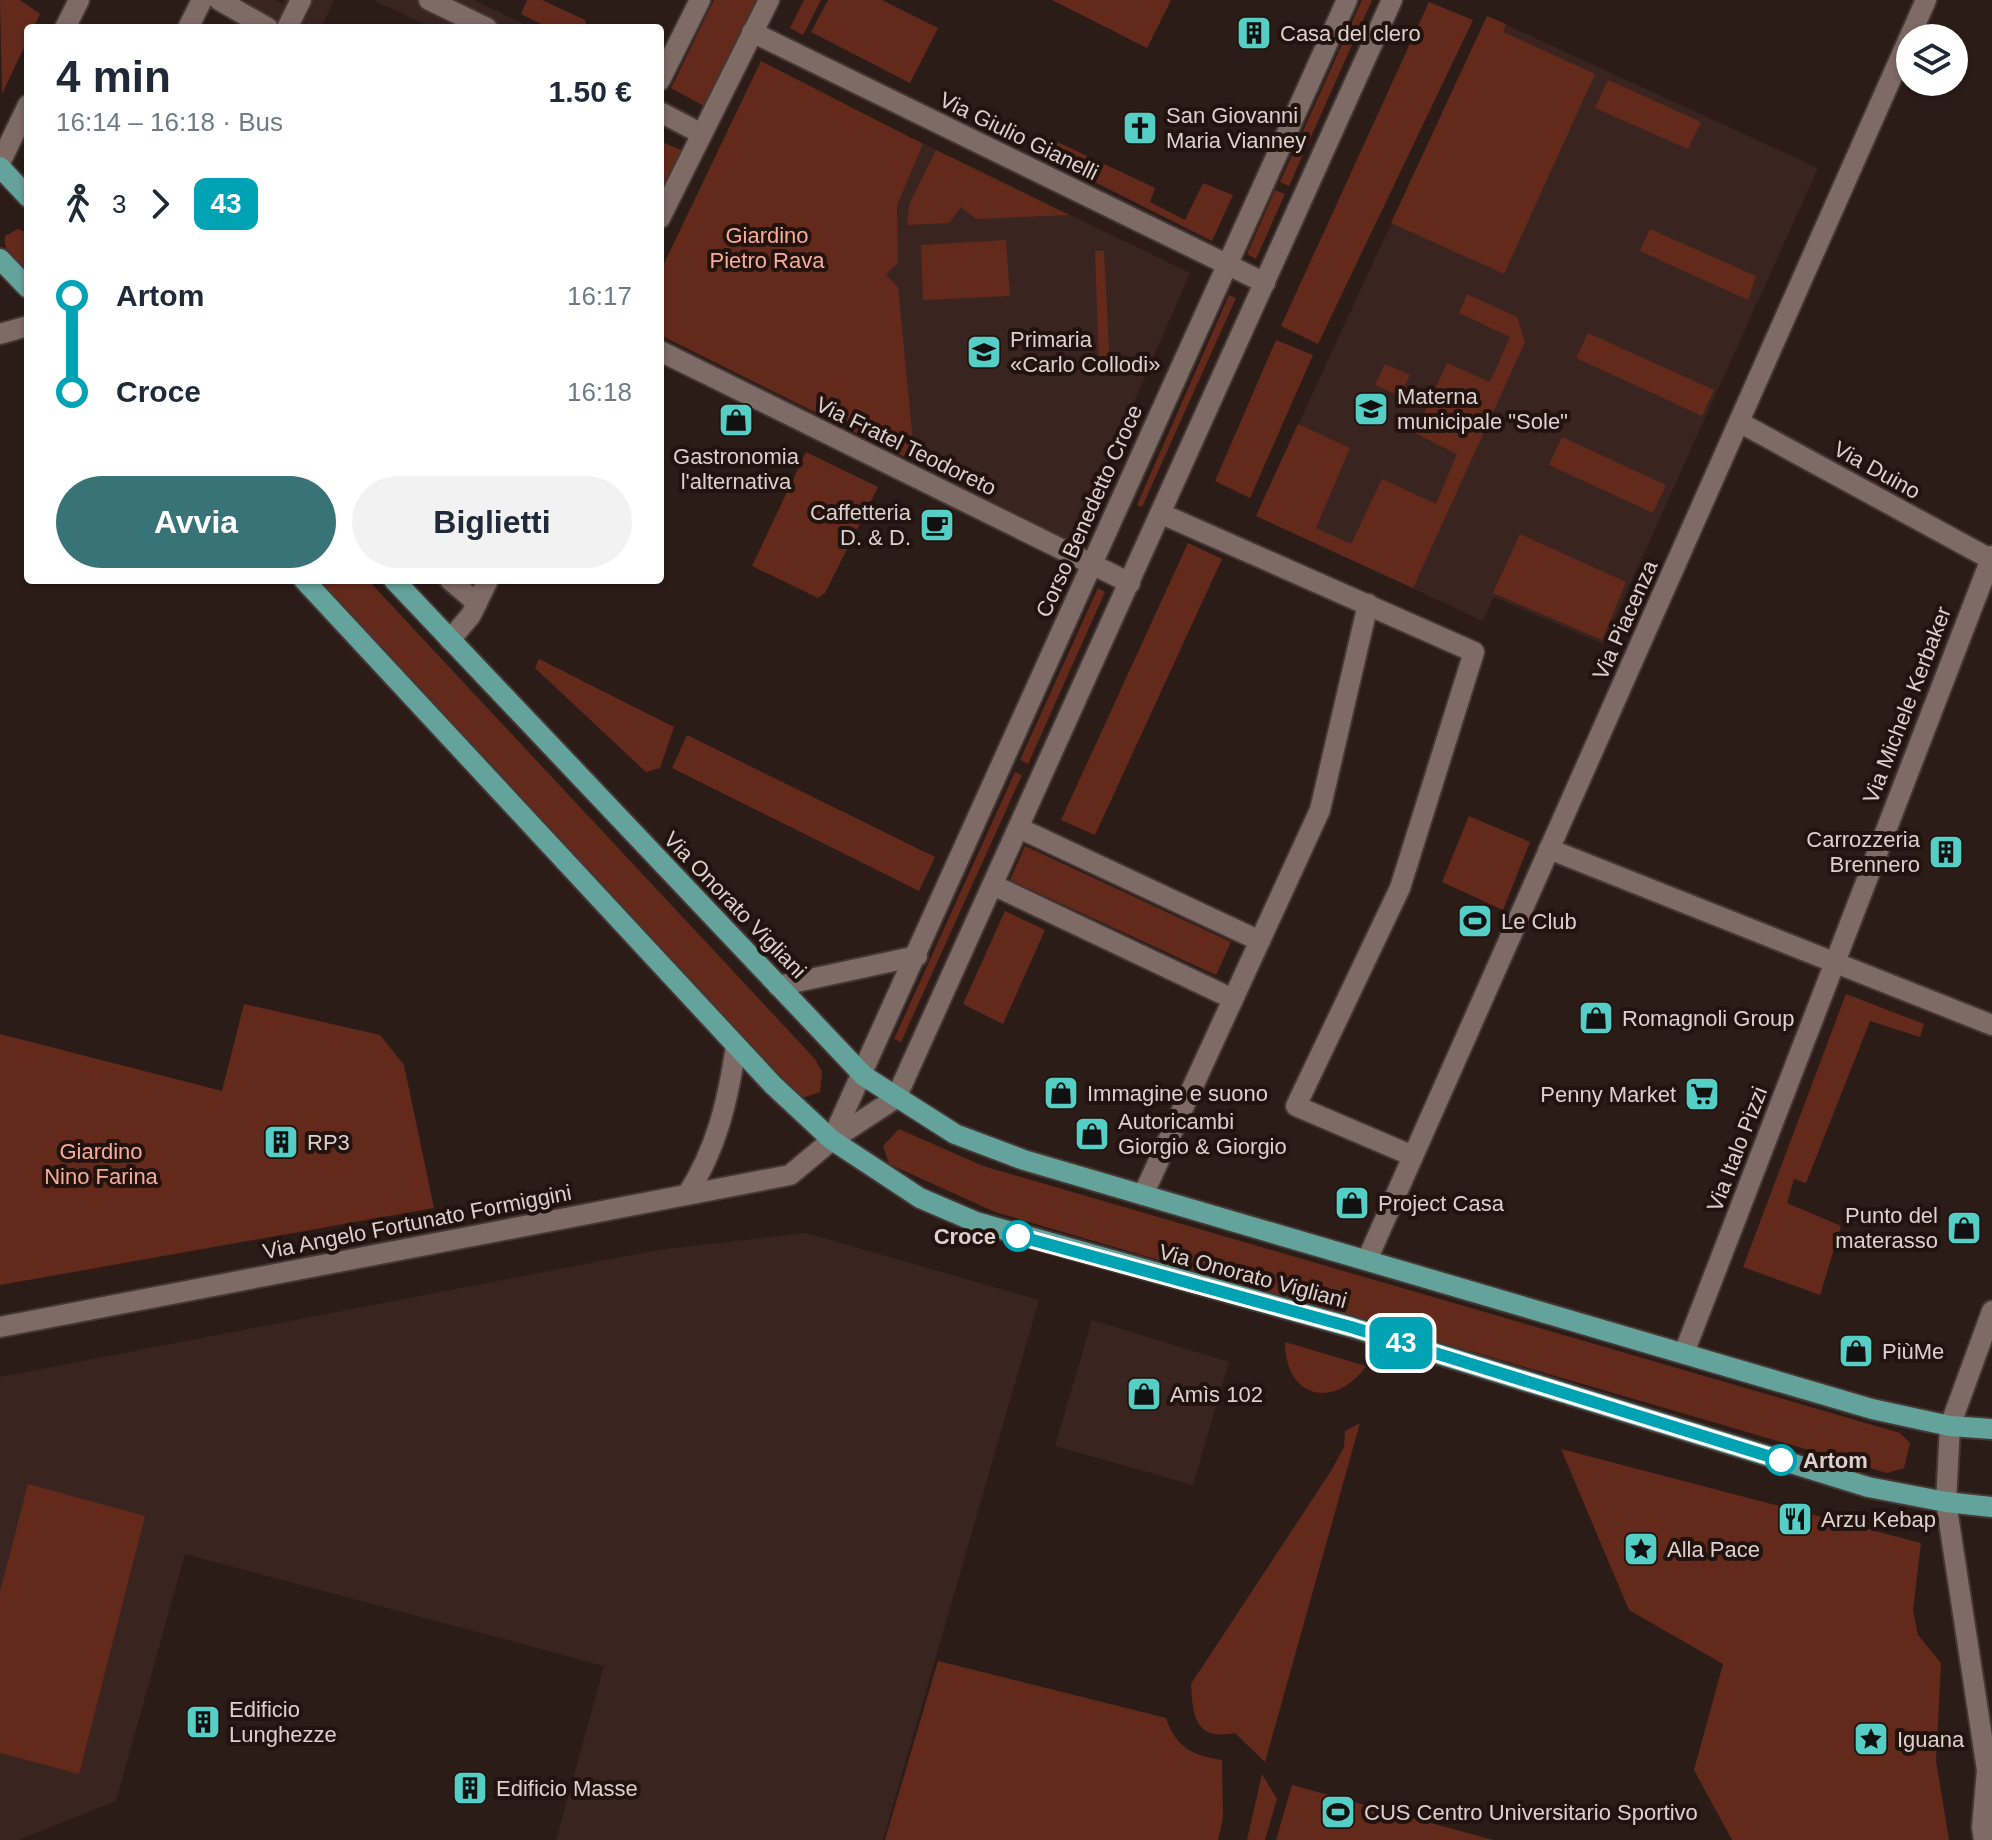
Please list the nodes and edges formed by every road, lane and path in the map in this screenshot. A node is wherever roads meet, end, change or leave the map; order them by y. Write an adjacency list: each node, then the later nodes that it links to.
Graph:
1 (79, 0): 11 (street)
2 (202, 0): 12 (street)
3 (219, 0): 13 (street)
4 (301, 0): 14 (street)
5 (432, 0): 15 (street)
6 (700, 0): 17 (street)
7 (769, 0): 16 (street)
8 (1347, 0): 25 (street, Corso Benedetto Croce)
9 (1392, 0): 26 (street)
10 (1926, 0): 31 (street, Via Piacenza)
11 (67, 24)
12 (190, 24)
13 (261, 24)
14 (289, 24)
15 (479, 24)
16 (752, 32): 20 (street); 25 (street, Via Giulio Gianelli)
17 (664, 72)
18 (24, 114): 21 (street)
19 (664, 114): 20 (street)
20 (702, 134): 23 (street)
21 (0, 165): 22 (main road)
22 (24, 192)
23 (664, 210)
24 (0, 259): 27 (main road)
25 (1227, 264): 26 (street, Via Giulio Gianelli); 34 (street, Corso Benedetto Croce)
26 (1265, 283): 32 (street)
27 (24, 284)
28 (24, 327): 29 (street)
29 (0, 334)
30 (664, 353): 34 (street, Via Fratel Teodoreto)
31 (1739, 422): 33 (street, Via Duino); 44 (street, Via Piacenza)
32 (1162, 514): 35 (street); 41 (street)
33 (1991, 558): 48 (street, Via Michele Kerbaker)
34 (1092, 564): 35 (street, Via Fratel Teodoreto); 47 (street, Corso Benedetto Croce)
35 (1130, 583): 43 (street)
36 (308, 584): 52 (main road, Via Onorato Vigliani)
37 (398, 584): 42 (main road, Via Onorato Vigliani)
38 (455, 584): 40 (street)
39 (486, 584): 40 (street)
40 (477, 603): 42 (street)
41 (1368, 604): 46 (street); 56 (street)
42 (450, 640): 49 (main road, Via Onorato Vigliani)
43 (1019, 828): 45 (street); 46 (street)
44 (1549, 849): 48 (street); 56 (street, Via Piacenza)
45 (993, 885): 50 (street); 54 (street)
46 (1260, 941): 50 (street)
47 (917, 956): 49 (street); 53 (street, Corso Benedetto Croce)
48 (1835, 961): 51 (street); 63 (street, Via Italo Pizzi)
49 (778, 986): 53 (main road, Via Onorato Vigliani)
50 (1233, 999): 58 (street)
51 (1992, 1025)
52 (736, 1046): 55 (main road, Via Onorato Vigliani); 57 (street)
53 (864, 1076): 54 (main road, Via Onorato Vigliani); 55 (street, Corso Benedetto Croce)
54 (896, 1098): 55 (street); 58 (main road, Via Onorato Vigliani)
55 (832, 1140): 57 (street, Via Angelo Fortunato Formiggini); 67 (main road, Via Onorato Vigliani)
56 (1413, 1156): 59 (street, Via Piacenza)
57 (687, 1195): 62 (street, Via Angelo Fortunato Formiggini)
58 (1143, 1195): 59 (main road, Via Onorato Vigliani)
59 (1367, 1260): 63 (main road, Via Onorato Vigliani)
60 (1992, 1311): 64 (street)
61 (1992, 1324): 64 (street)
62 (0, 1327)
63 (1684, 1353): 65 (main road, Via Onorato Vigliani)
64 (1969, 1374): 65 (street)
65 (1950, 1426): 66 (main road, Via Onorato Vigliani); 67 (street)
66 (1992, 1429)
67 (1946, 1502): 68 (main road, Via Onorato Vigliani); 69 (street)
68 (1992, 1507)
69 (1989, 1775): 70 (street)
70 (1984, 1840)

